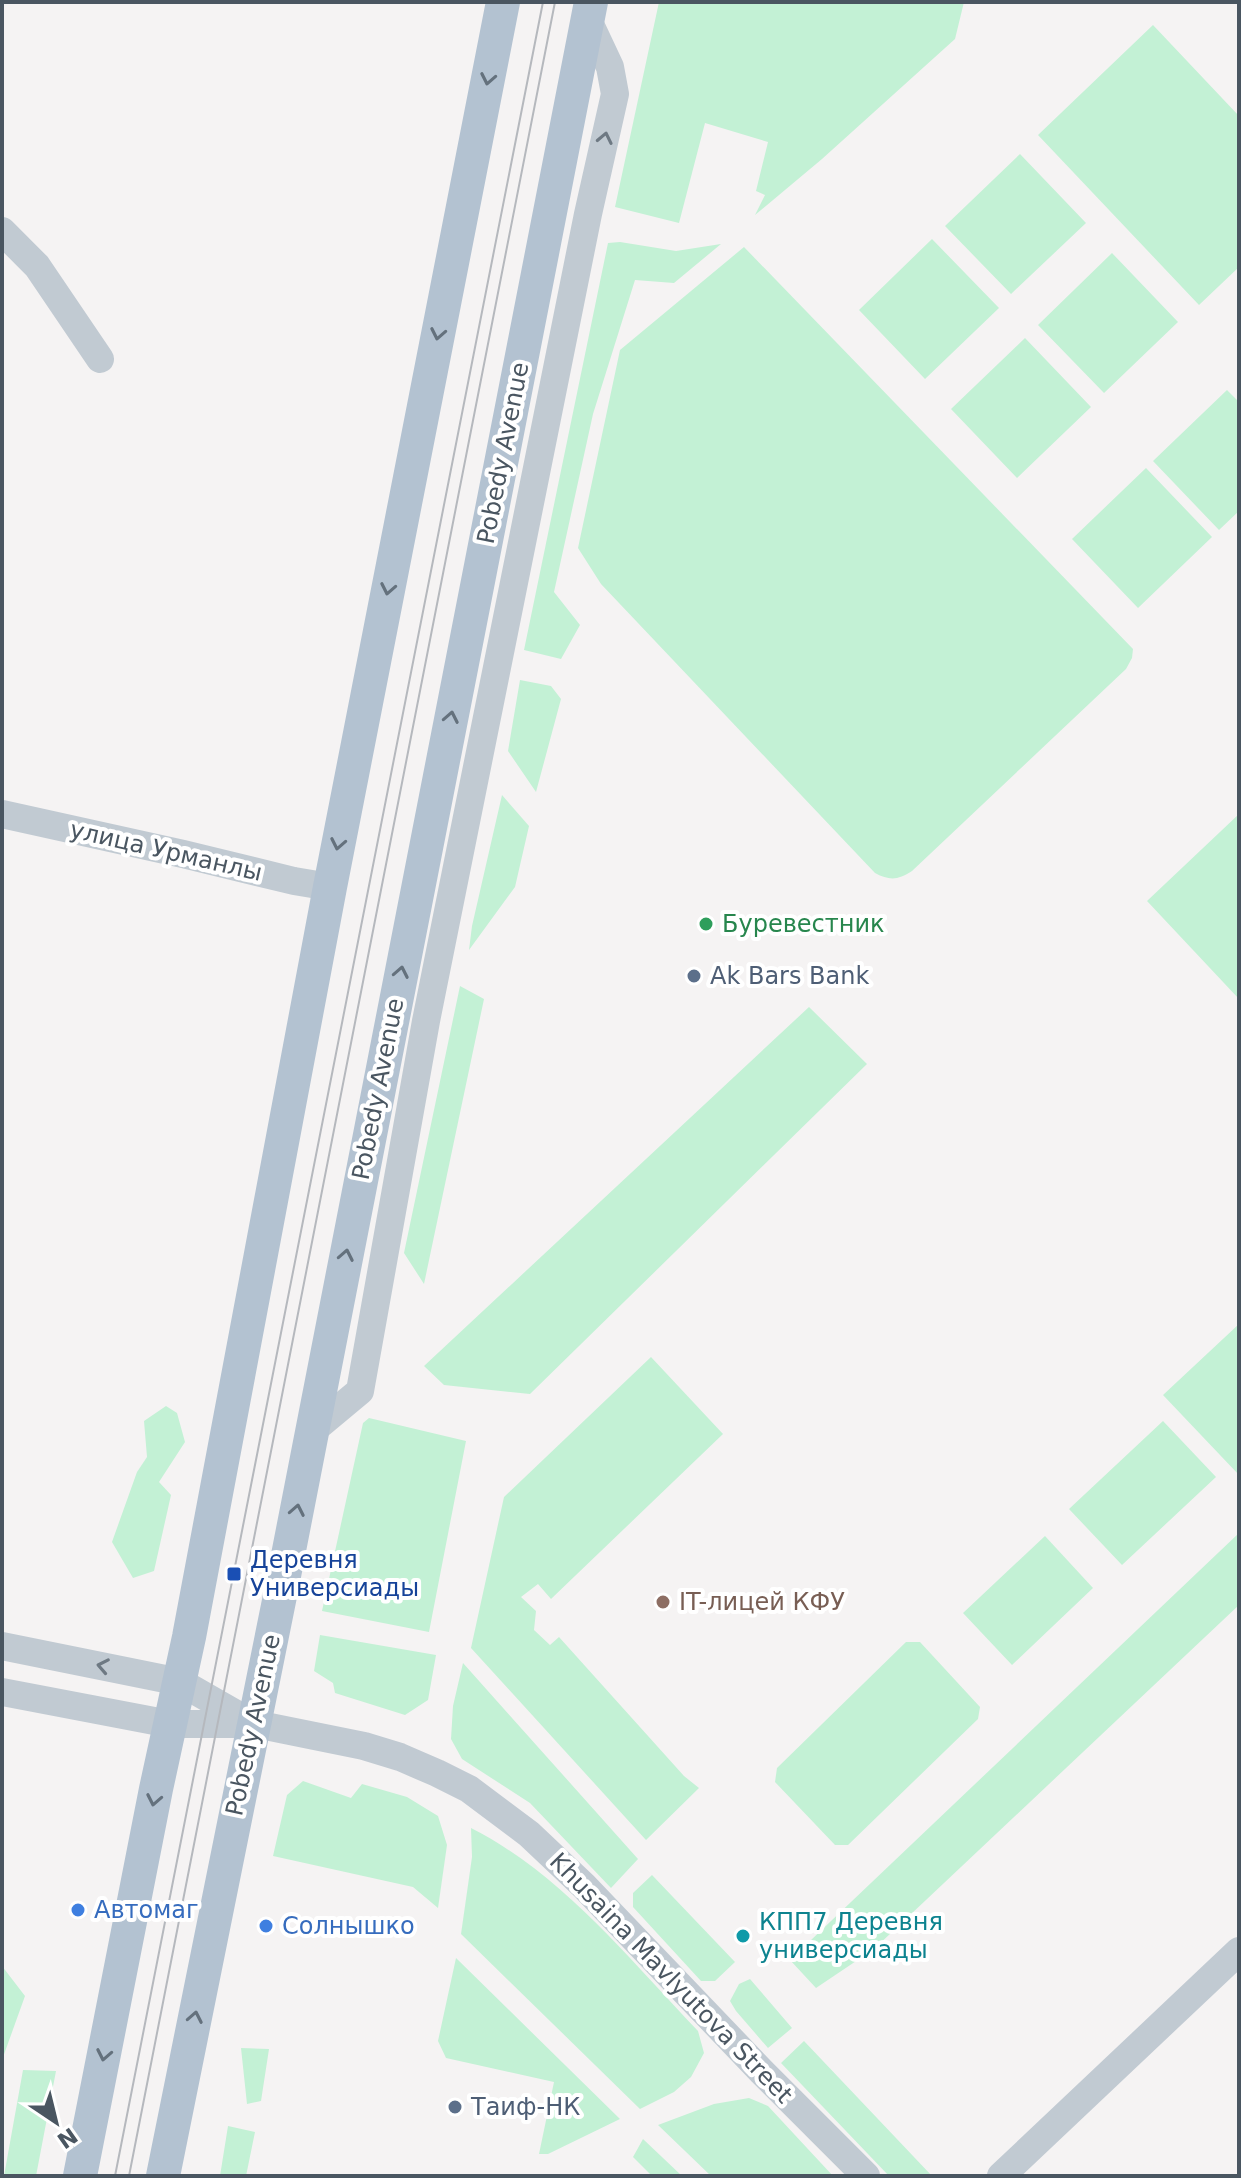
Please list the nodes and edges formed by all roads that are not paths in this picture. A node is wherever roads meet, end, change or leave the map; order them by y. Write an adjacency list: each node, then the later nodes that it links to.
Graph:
1 (503, 2): 6 (main road, one-way to 6)
2 (589, 10): 7 (main road, Pobedy Avenue, one-way to 2); 7 (street, one-way to 2)
3 (2, 231): 4 (street)
4 (100, 359)
5 (2, 814): 6 (street, улица Урманлы)
6 (330, 887): 9 (main road)
7 (312, 1431): 12 (main road, Pobedy Avenue, one-way to 7)
8 (2, 1646): 9 (street, one-way to 8)
9 (180, 1682): 11 (main road); 12 (street)
10 (2, 1692): 11 (street)
11 (170, 1724): 12 (street); 14 (main road, one-way to 14)
12 (255, 1724): 15 (main road, Pobedy Avenue, one-way to 12); 16 (street)
13 (1239, 1951): 17 (street)
14 (80, 2176)
15 (163, 2176)
16 (866, 2176)
17 (1001, 2176)

